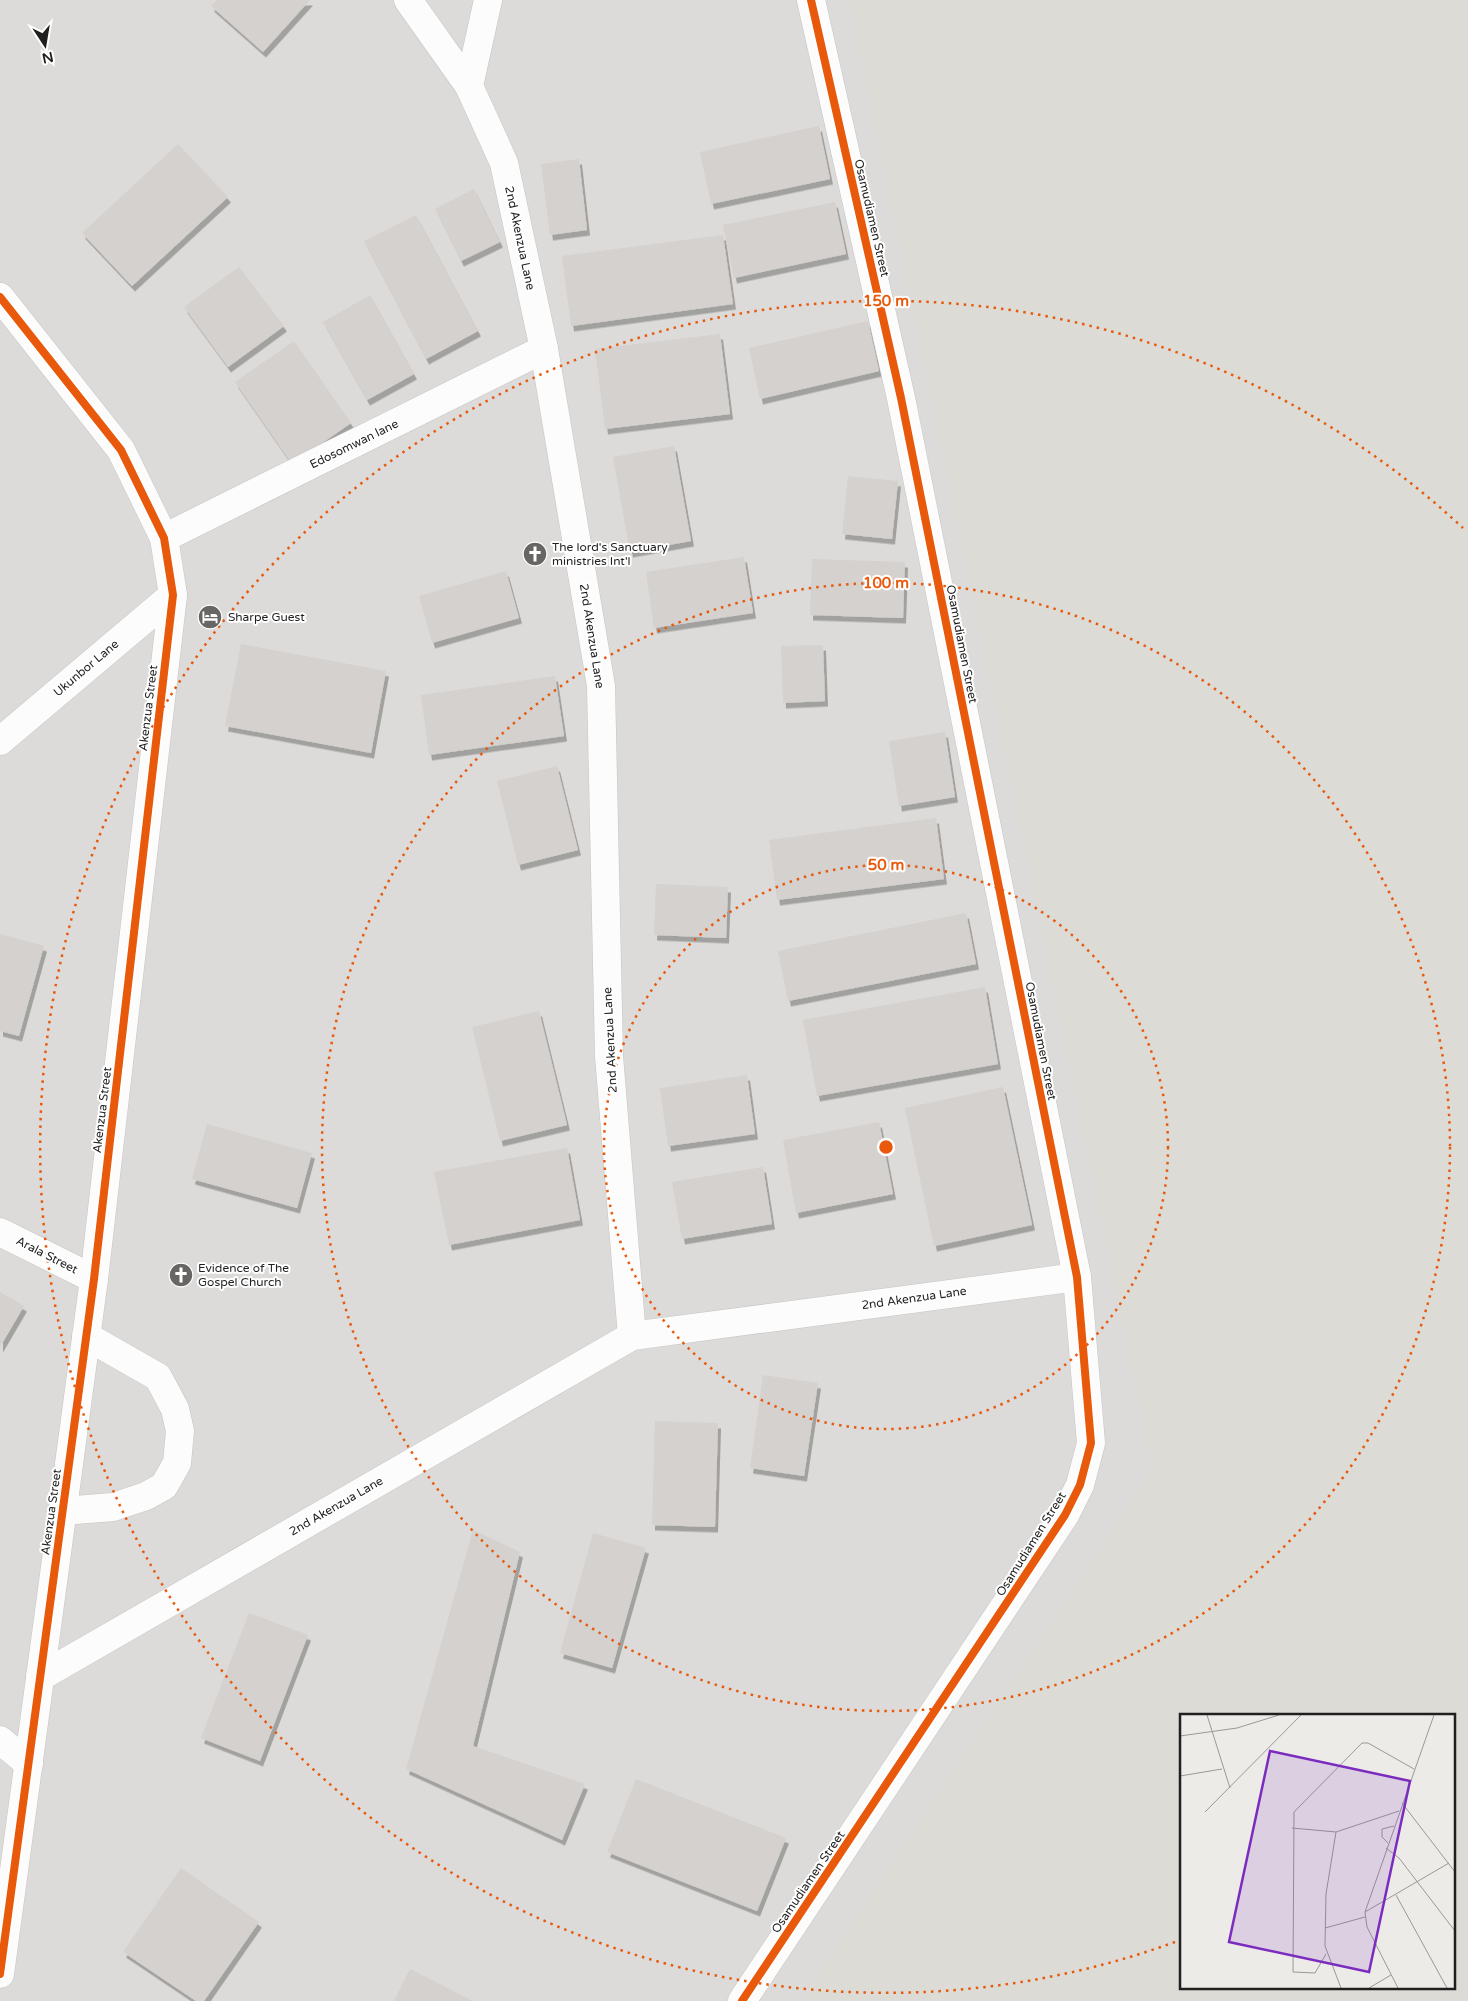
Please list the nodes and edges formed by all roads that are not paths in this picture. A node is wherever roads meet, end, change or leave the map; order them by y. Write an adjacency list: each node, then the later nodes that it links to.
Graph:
1 (408, 0): 4 (street, 2nd Akenzua Lane)
2 (488, 0): 4 (street)
3 (812, 0): 11 (street, Osamudiamen Street)
4 (469, 86): 6 (street, 2nd Akenzua Lane)
5 (0, 298): 7 (street, Akenzua Street)
6 (544, 349): 7 (street, Edosomwan lane); 14 (street, 2nd Akenzua Lane)
7 (164, 538): 8 (street, Akenzua Street)
8 (172, 594): 9 (street, Ukunbor Lane); 12 (street, Akenzua Street)
9 (0, 741)
10 (0, 1232): 12 (street, Arala Street)
11 (1077, 1277): 14 (street, 2nd Akenzua Lane); 20 (street, Osamudiamen Street)
12 (94, 1279): 13 (street, Akenzua Street)
13 (86, 1336): 15 (street, Akenzua Street); 15 (street)
14 (632, 1336): 16 (street, 2nd Akenzua Lane)
15 (62, 1511): 16 (street, Akenzua Street)
16 (40, 1677): 18 (street, Akenzua Street)
17 (0, 1740): 18 (street)
18 (29, 1764): 19 (street, Akenzua Street)
19 (0, 1974)
20 (742, 2001)

